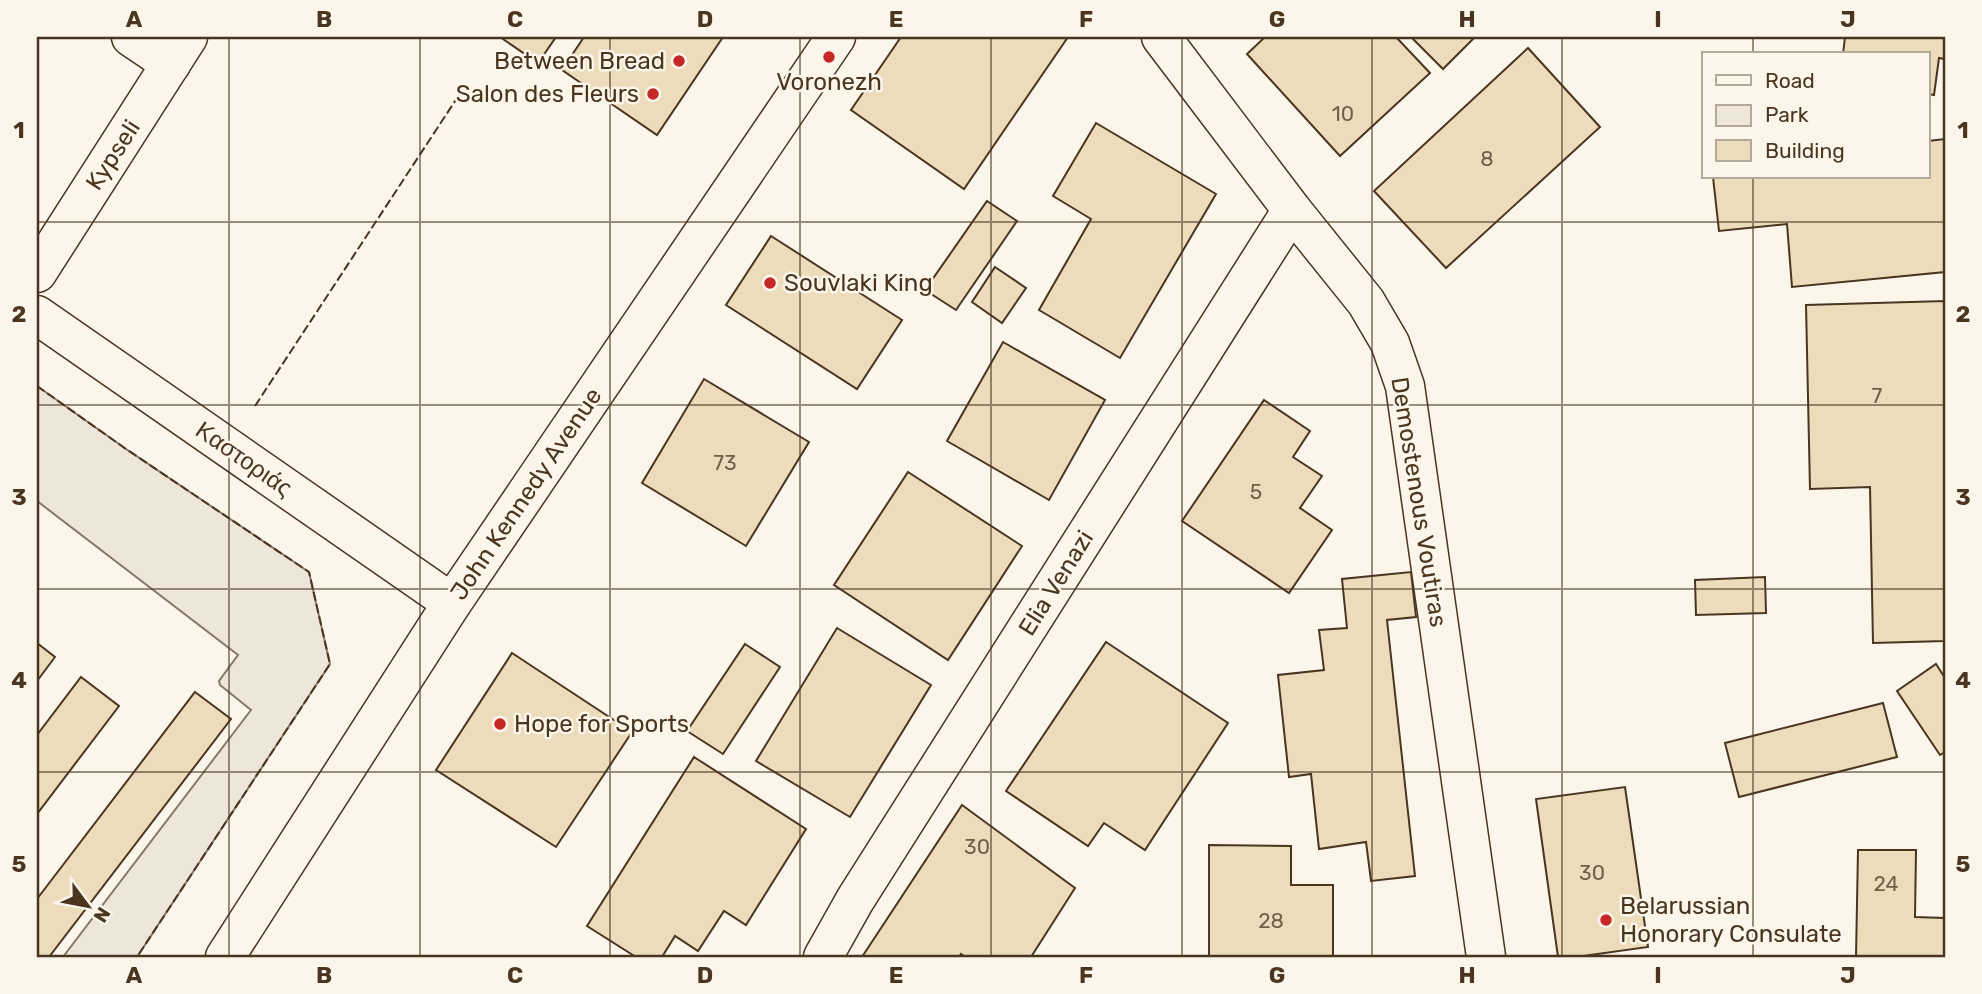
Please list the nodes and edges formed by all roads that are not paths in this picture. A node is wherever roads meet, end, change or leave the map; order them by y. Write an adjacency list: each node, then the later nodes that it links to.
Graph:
1 (131, 37): 4 (street)
2 (836, 37): 8 (street, John Kennedy Avenue)
3 (1161, 37): 5 (street, Demostenous Voutiras)
4 (179, 51): 6 (street, Kypseli)
5 (1292, 210): 10 (street, Elia Venazi); 11 (street, Demostenous Voutiras)
6 (37, 273)
7 (37, 315): 8 (street, Καστοριάς)
8 (452, 603): 9 (street, John Kennedy Avenue)
9 (225, 957)
10 (823, 957)
11 (1486, 957)

